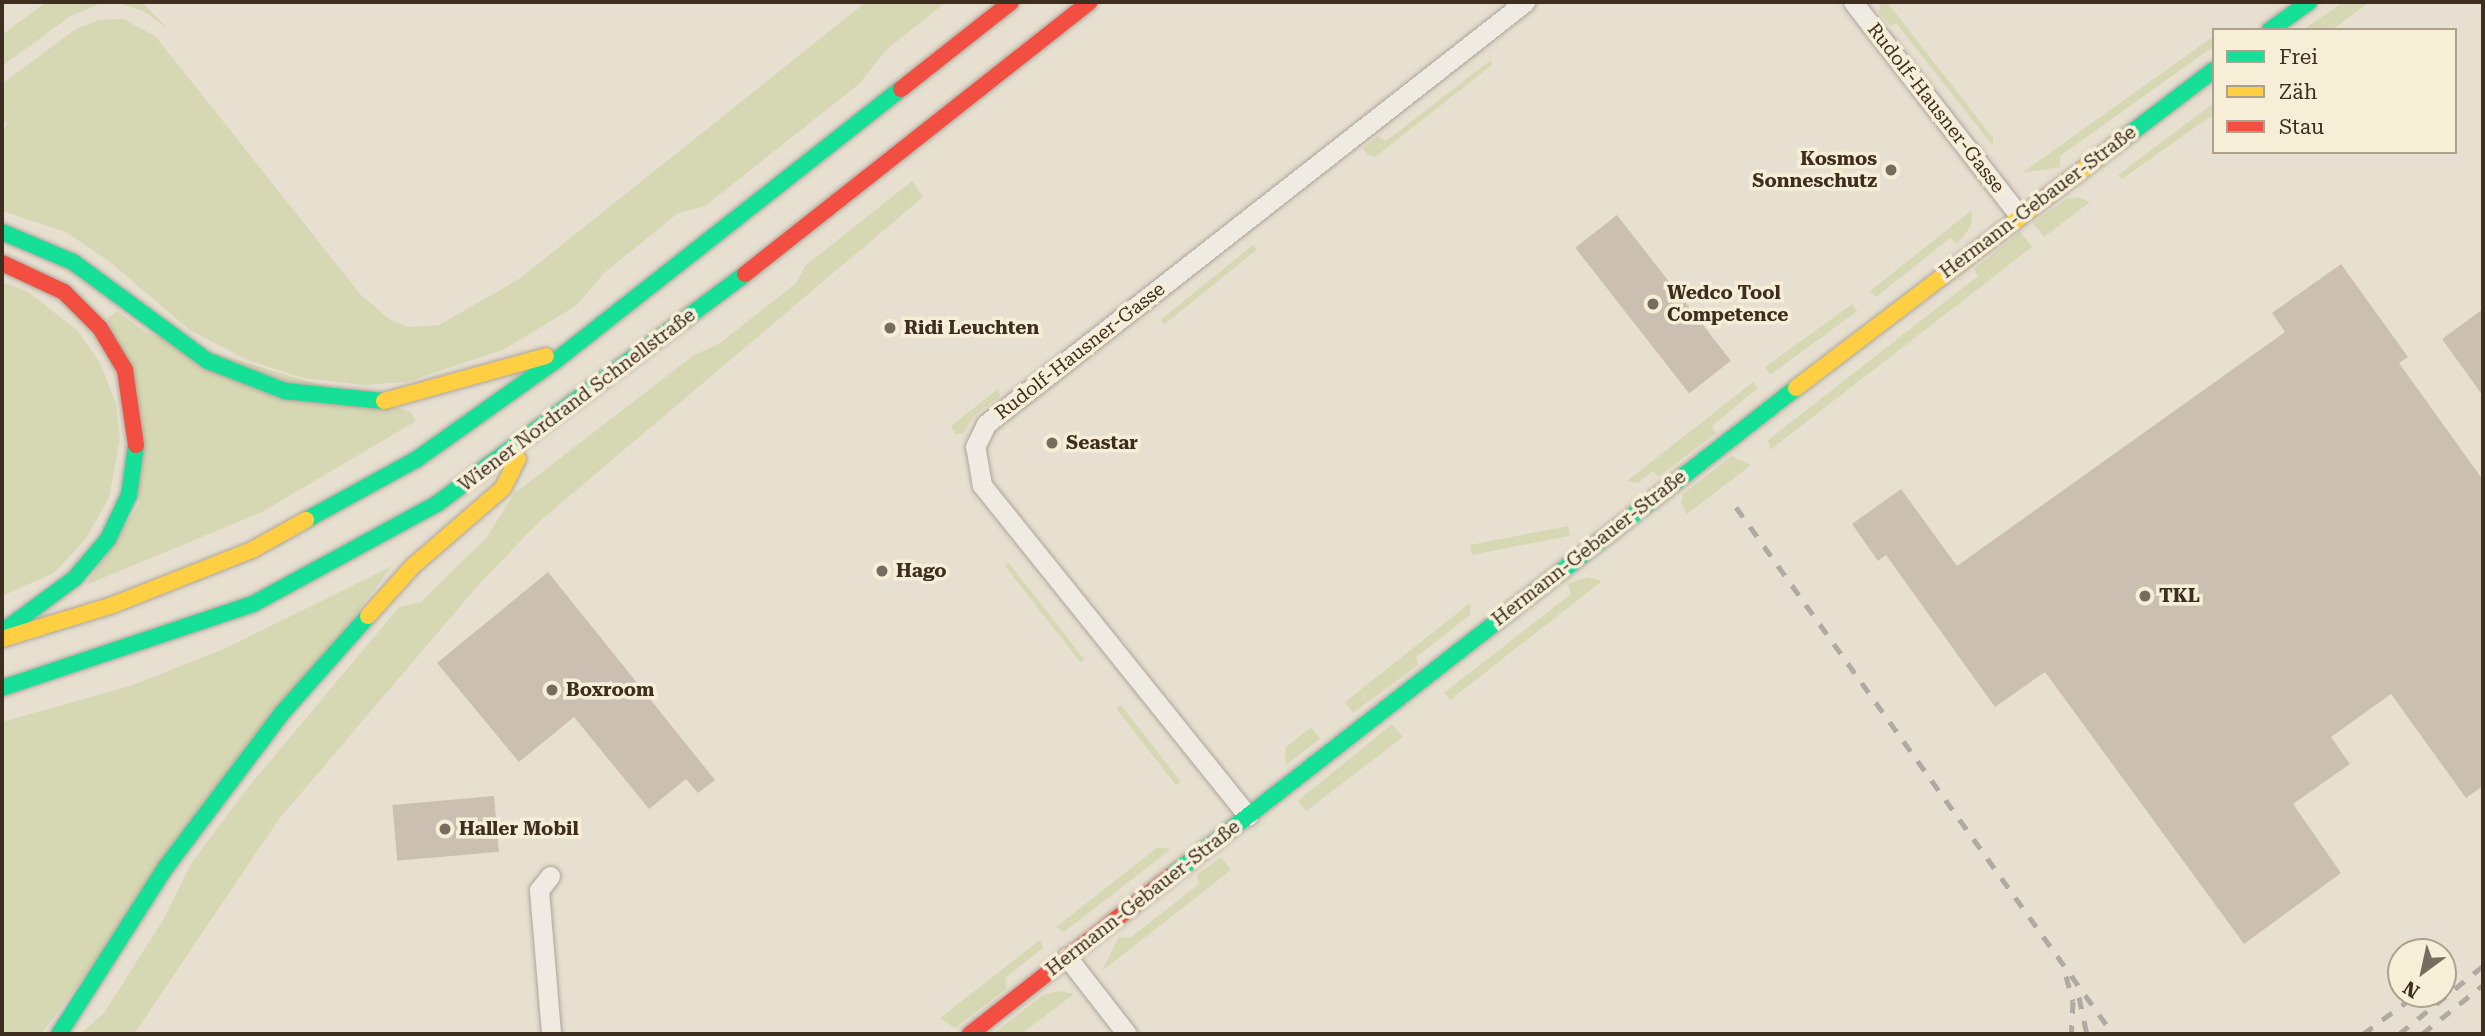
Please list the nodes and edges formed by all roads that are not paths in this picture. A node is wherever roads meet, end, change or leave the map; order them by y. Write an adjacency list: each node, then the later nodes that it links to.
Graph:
1 (1011, 2): 11 (main road)
2 (1090, 2): 12 (main road, Wiener Nordrand Schnellstraße)
3 (1525, 2): 16 (street, Rudolf-Hausner-Gasse)
4 (1853, 2): 8 (street, Rudolf-Hausner-Gasse)
5 (2309, 2): 6 (main road)
6 (2273, 28)
7 (2212, 71): 8 (main road, Hermann-Gebauer-Straße)
8 (2018, 214): 16 (main road, Hermann-Gebauer-Straße)
9 (2, 232): 11 (main road)
10 (2, 263): 13 (main road)
11 (570, 348): 14 (main road)
12 (527, 443): 15 (main road, Wiener Nordrand Schnellstraße); 19 (main road)
13 (2, 632)
14 (2, 639)
15 (2, 688)
16 (1248, 816): 18 (main road, Hermann-Gebauer-Straße)
17 (550, 876): 20 (street)
18 (1067, 957): 21 (main road, Hermann-Gebauer-Straße); 22 (street)
19 (59, 1034)
20 (551, 1034)
21 (970, 1034)
22 (1127, 1034)

